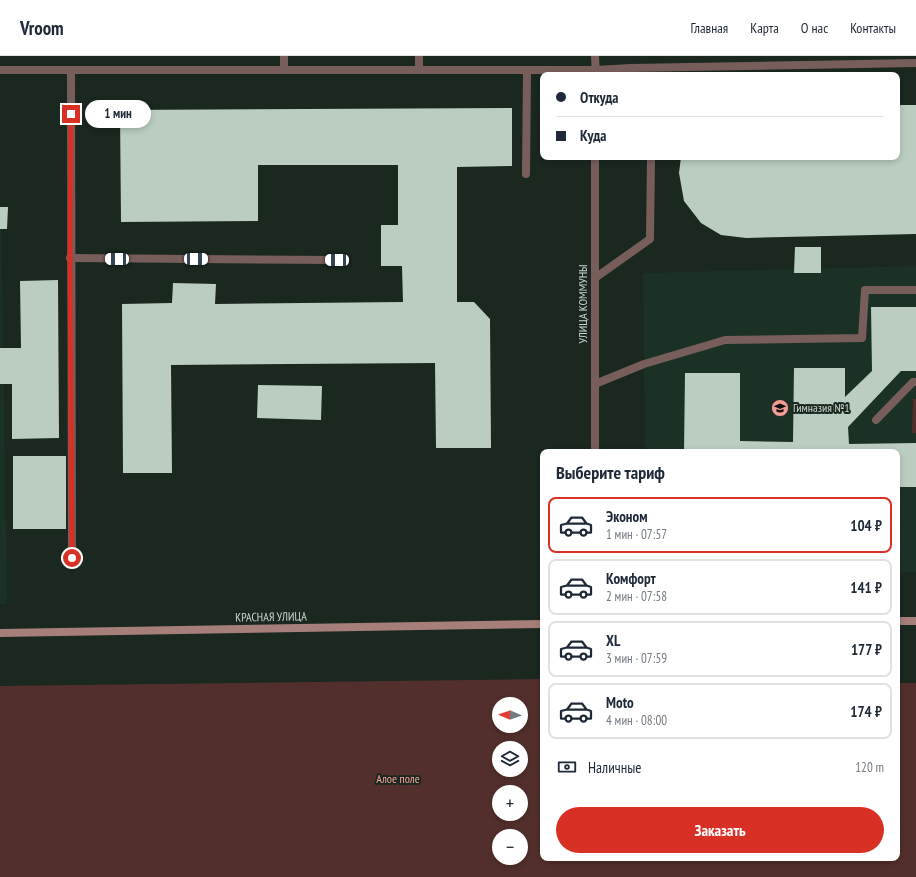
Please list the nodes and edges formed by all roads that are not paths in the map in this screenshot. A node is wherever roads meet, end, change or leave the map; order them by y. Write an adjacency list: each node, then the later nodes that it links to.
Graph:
1 (284, 56): 7 (street)
2 (419, 56): 8 (street)
3 (595, 56): 12 (street)
4 (916, 63): 10 (street)
5 (0, 70): 6 (street)
6 (71, 70): 7 (street); 17 (street)
7 (284, 70): 8 (street)
8 (419, 70): 9 (street)
9 (527, 70): 11 (street); 16 (street)
10 (651, 71): 13 (street)
11 (573, 72)
12 (596, 72)
13 (624, 72)
14 (595, 160): 19 (street, УЛИЦА КОММУНЫ)
15 (651, 160): 19 (street)
16 (526, 174)
17 (70, 258): 18 (street); 25 (street)
18 (337, 260)
19 (595, 278): 22 (street, УЛИЦА КОММУНЫ)
20 (916, 290): 22 (street)
21 (916, 382): 23 (street)
22 (595, 384): 24 (street, УЛИЦА КОММУНЫ)
23 (876, 420)
24 (595, 449)
25 (72, 558)
26 (900, 621): 27 (main road)
27 (916, 621)
28 (540, 624): 29 (main road, КРАСНАЯ УЛИЦА)
29 (0, 633)

